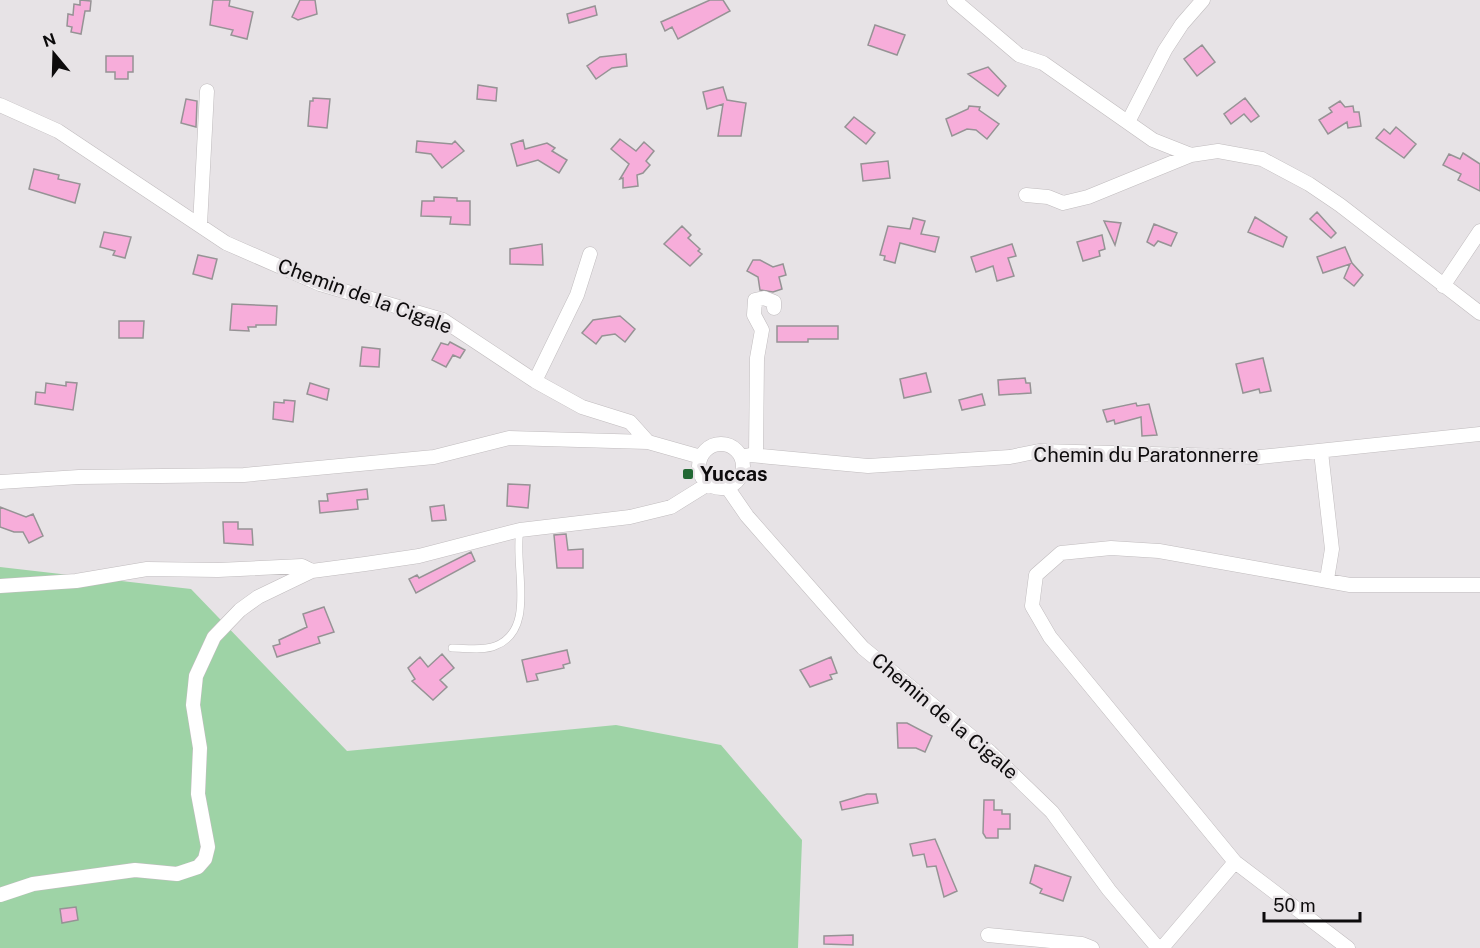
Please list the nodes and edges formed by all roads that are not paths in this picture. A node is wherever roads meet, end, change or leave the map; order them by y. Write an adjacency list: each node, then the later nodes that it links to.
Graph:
1 (954, 0): 5 (street)
2 (1203, 0): 5 (street)
3 (207, 91): 8 (street)
4 (0, 105): 8 (street, Chemin de la Cigale)
5 (1128, 122): 6 (street)
6 (1191, 154): 7 (street); 11 (street)
7 (1026, 195)
8 (200, 225): 14 (street, Chemin de la Cigale)
9 (1480, 231): 11 (street)
10 (590, 254): 14 (street)
11 (1443, 286): 13 (street)
12 (774, 308): 18 (street)
13 (1480, 313)
14 (535, 381): 16 (street, Chemin de la Cigale)
15 (1480, 434): 17 (street, Chemin du Paratonnerre)
16 (648, 442): 19 (street, Chemin de la Cigale); 21 (street)
17 (1321, 452): 18 (street, Chemin du Paratonnerre); 26 (street)
18 (756, 455): 20 (street, Chemin du Paratonnerre)
19 (701, 457): 20 (street); 22 (street)
20 (741, 457): 23 (street)
21 (0, 482)
22 (708, 484): 23 (street); 24 (street)
23 (728, 487): 34 (street, Chemin de la Cigale)
24 (520, 530): 25 (street); 29 (lane)
25 (312, 571): 28 (street); 31 (street)
26 (1327, 579): 27 (street); 30 (street)
27 (1480, 585)
28 (0, 586)
29 (452, 648)
30 (1235, 862): 34 (street); 35 (street)
31 (0, 895)
32 (988, 935): 33 (street)
33 (1092, 948)
34 (1160, 948)
35 (1348, 948)

